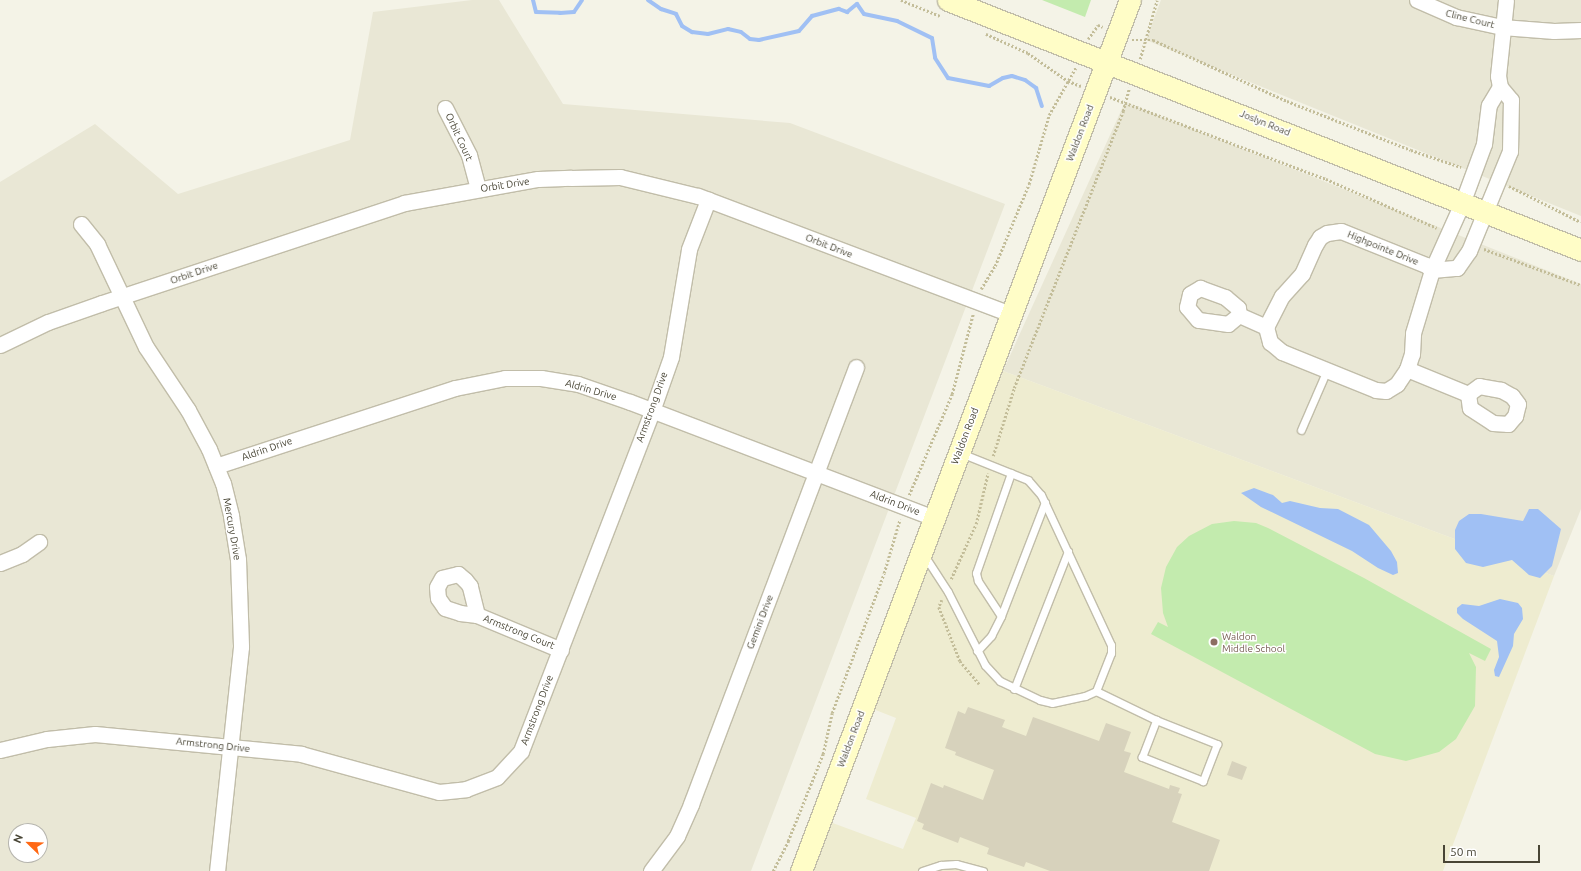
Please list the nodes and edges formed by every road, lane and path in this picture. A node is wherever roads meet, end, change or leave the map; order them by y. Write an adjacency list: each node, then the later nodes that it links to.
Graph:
1 (901, 0): 6 (path)
2 (1130, 0): 10 (street, Waldon Road)
3 (1157, 0): 11 (path)
4 (1417, 0): 7 (street, Cline Court)
5 (1506, 0): 7 (street)
6 (947, 9): 12 (street, Joslyn Road)
7 (1502, 27): 8 (street, Cline Court); 16 (street)
8 (1581, 30)
9 (978, 31): 15 (path)
10 (1117, 34): 11 (path); 12 (path); 13 (street, Waldon Road)
11 (1146, 40): 14 (path); 22 (path)
12 (1083, 52): 13 (street, Joslyn Road); 15 (path)
13 (1107, 61): 14 (street, Joslyn Road); 17 (street, Waldon Road)
14 (1135, 72): 18 (path); 26 (street, Joslyn Road)
15 (1068, 81): 17 (path); 36 (path)
16 (1500, 87): 20 (street); 21 (street)
17 (1096, 91): 18 (path); 37 (street, Waldon Road)
18 (1125, 102): 30 (path); 48 (path)
19 (445, 108): 24 (street, Orbit Court)
20 (1484, 144): 21 (street); 22 (street)
21 (1510, 151): 23 (street)
22 (1474, 172): 26 (street)
23 (1498, 181): 27 (street); 28 (path)
24 (478, 189): 25 (street, Orbit Drive); 35 (street, Orbit Drive)
25 (708, 200): 36 (street, Orbit Drive); 45 (street, Armstrong Drive)
26 (1463, 202): 27 (street, Joslyn Road); 30 (street)
27 (1486, 210): 31 (street); 32 (street, Joslyn Road)
28 (1581, 222)
29 (81, 224): 35 (street, Mercury Drive)
30 (1450, 233): 33 (street)
31 (1473, 242): 33 (street); 34 (path)
32 (1581, 250)
33 (1432, 270): 39 (street, Highpointe Drive); 42 (street)
34 (1581, 285)
35 (122, 298): 40 (street, Orbit Drive); 49 (street, Mercury Drive)
36 (975, 301): 37 (street, Orbit Drive); 53 (path)
37 (1011, 314): 47 (street, Waldon Road)
38 (1238, 315): 39 (street)
39 (1266, 327): 43 (street)
40 (0, 345)
41 (856, 367): 50 (street, Gemini Drive)
42 (1407, 369): 43 (street); 44 (street)
43 (1327, 370): 46 (lane)
44 (1468, 394)
45 (652, 411): 49 (street, Aldrin Drive); 50 (street, Aldrin Drive); 62 (street, Armstrong Drive)
46 (1300, 430)
47 (959, 452): 48 (lane); 54 (street, Waldon Road)
48 (990, 465): 51 (lane); 59 (path)
49 (216, 466): 68 (street, Mercury Drive)
50 (816, 473): 53 (street, Aldrin Drive); 71 (street, Gemini Drive)
51 (1011, 473): 52 (lane); 61 (lane)
52 (1045, 502): 56 (lane); 61 (lane)
53 (904, 506): 54 (street, Aldrin Drive); 72 (path)
54 (934, 518): 57 (street, Waldon Road)
55 (39, 542): 58 (street)
56 (1068, 551): 65 (lane); 66 (lane)
57 (922, 552): 59 (lane); 73 (street, Waldon Road)
58 (0, 563)
59 (946, 590): 63 (lane); 64 (path)
60 (477, 615): 62 (street, Armstrong Court)
61 (1001, 616): 63 (lane)
62 (561, 650): 68 (street, Armstrong Drive)
63 (977, 651): 65 (lane)
64 (979, 684)
65 (1014, 689): 66 (lane)
66 (1096, 691): 67 (lane)
67 (1156, 720): 67 (lane)
68 (231, 747): 69 (street, Armstrong Drive); 70 (street, Mercury Drive)
69 (0, 750)
70 (217, 871)
71 (651, 871)
72 (773, 871)
73 (801, 871)
74 (922, 871): 75 (lane)
75 (983, 871)

